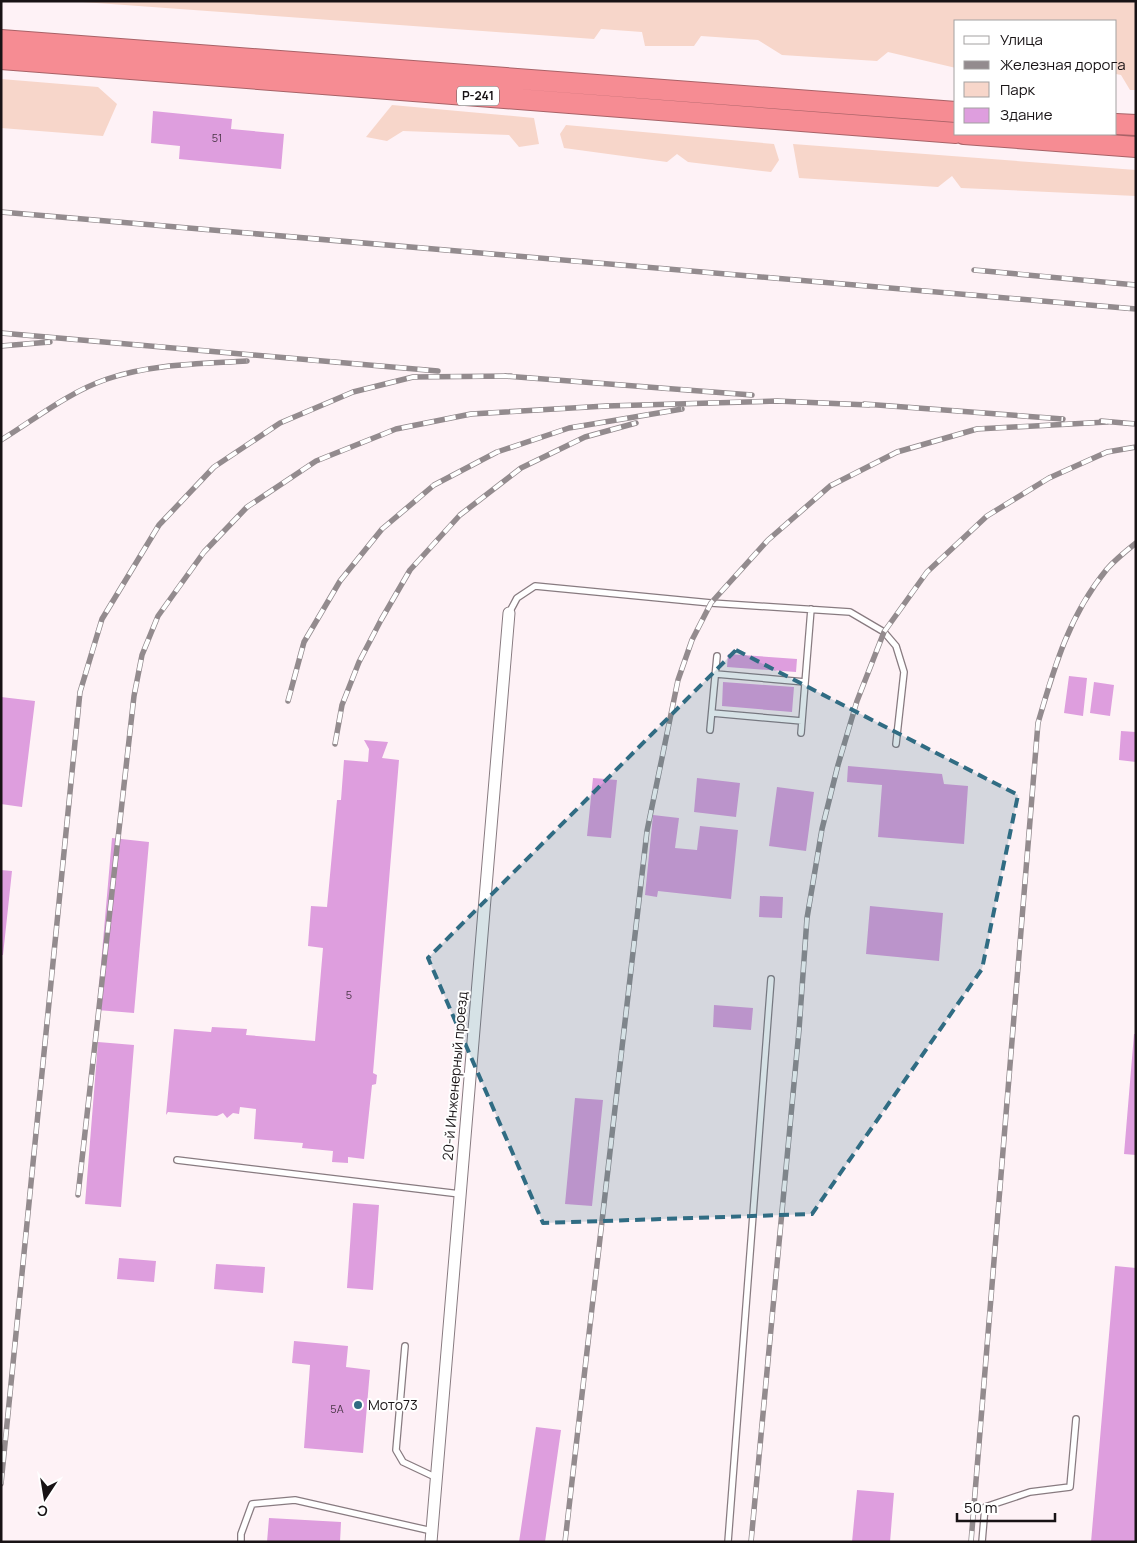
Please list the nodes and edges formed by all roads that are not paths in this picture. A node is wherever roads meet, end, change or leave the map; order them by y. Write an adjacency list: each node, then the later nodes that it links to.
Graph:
1 (1, 40): 3 (highway, Р-241)
2 (1, 59): 6 (highway, Р-241)
3 (954, 112)
4 (1117, 124): 5 (highway)
5 (1136, 125)
6 (954, 133)
7 (977, 135): 8 (highway)
8 (1136, 147)
9 (812, 609): 10 (lane); 13 (lane); 18 (lane)
10 (509, 613): 21 (street, 20-й Инженерный проезд)
11 (717, 656): 12 (lane)
12 (716, 674): 13 (lane); 14 (lane)
13 (805, 682): 15 (lane)
14 (712, 713): 15 (lane); 16 (lane)
15 (802, 721): 17 (lane)
16 (710, 730)
17 (801, 733)
18 (896, 744)
19 (771, 979): 27 (lane)
20 (177, 1160): 21 (lane)
21 (460, 1194): 24 (street, 20-й Инженерный проезд)
22 (405, 1346): 24 (lane)
23 (1076, 1419): 28 (lane)
24 (437, 1478): 25 (street, 20-й Инженерный проезд)
25 (432, 1536): 26 (lane)
26 (240, 1542)
27 (728, 1542)
28 (982, 1542)

